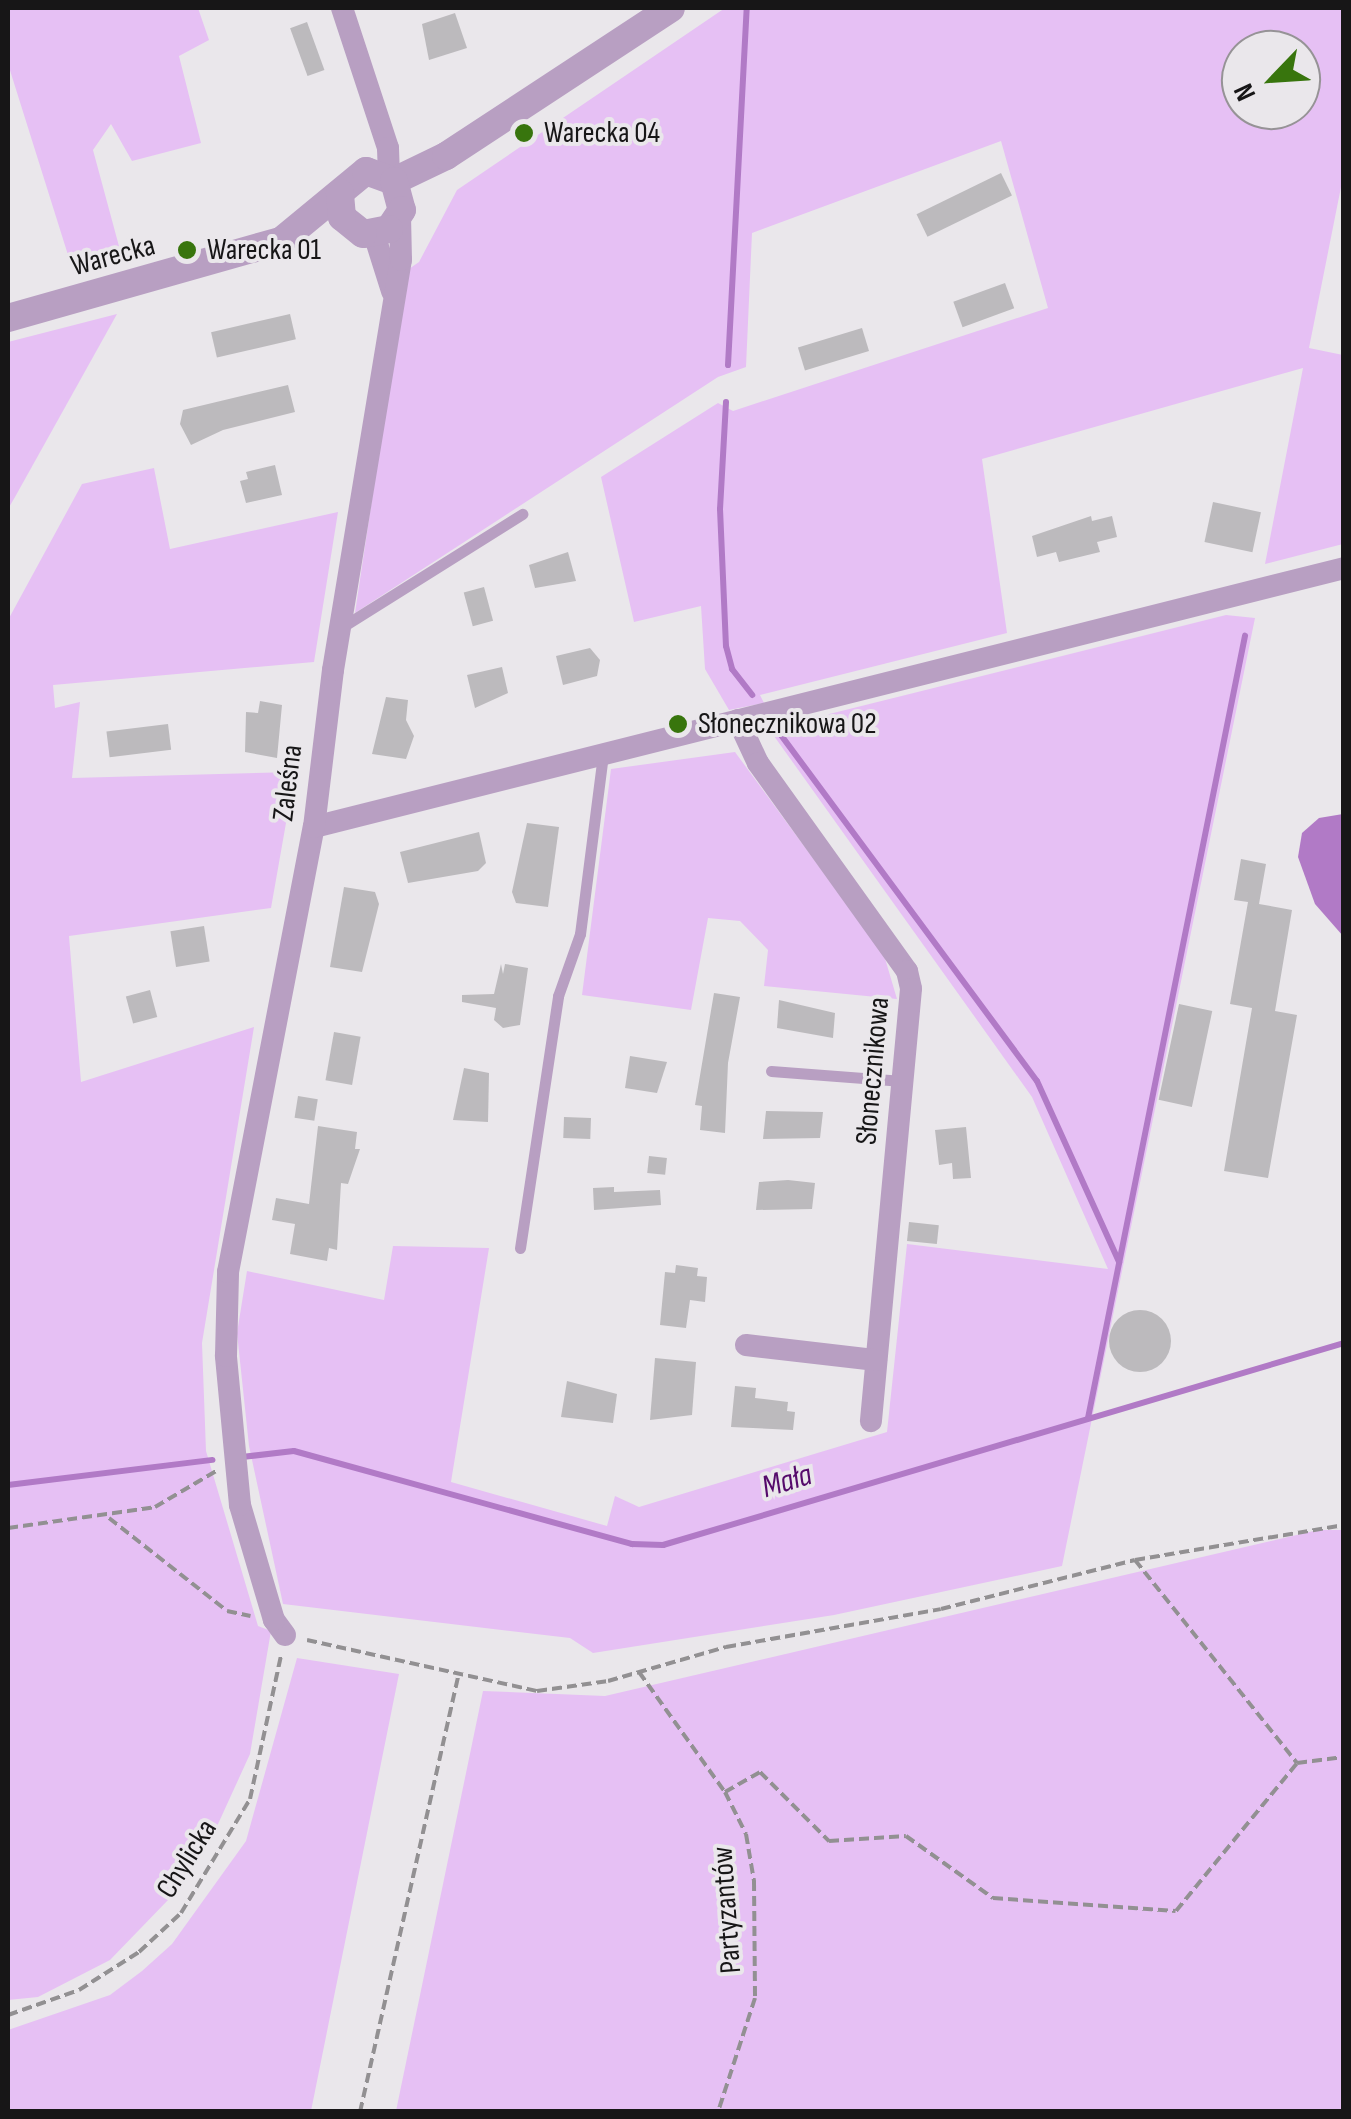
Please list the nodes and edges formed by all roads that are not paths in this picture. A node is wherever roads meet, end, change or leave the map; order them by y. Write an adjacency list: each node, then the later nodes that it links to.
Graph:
1 (342, 8): 3 (street, Zaleśna)
2 (671, 8): 3 (street)
3 (392, 190): 4 (street, Warecka); 5 (street); 7 (street, Zaleśna)
4 (340, 193): 5 (street); 6 (street, Warecka)
5 (364, 232): 6 (street, Warecka); 7 (street, Zaleśna)
6 (292, 236): 8 (street, Warecka)
7 (394, 299): 11 (street, Zaleśna)
8 (8, 318)
9 (522, 514): 11 (lane)
10 (1344, 568): 12 (street)
11 (342, 627): 14 (street, Zaleśna)
12 (738, 720): 13 (street); 16 (street, Słonecznikowa)
13 (603, 753): 14 (street); 17 (lane)
14 (314, 827): 21 (street, Zaleśna)
15 (771, 1071): 16 (lane)
16 (904, 1080): 19 (street, Słonecznikowa)
17 (520, 1248)
18 (746, 1345): 19 (street)
19 (876, 1360): 20 (street, Słonecznikowa)
20 (870, 1421)
21 (279, 1628)

